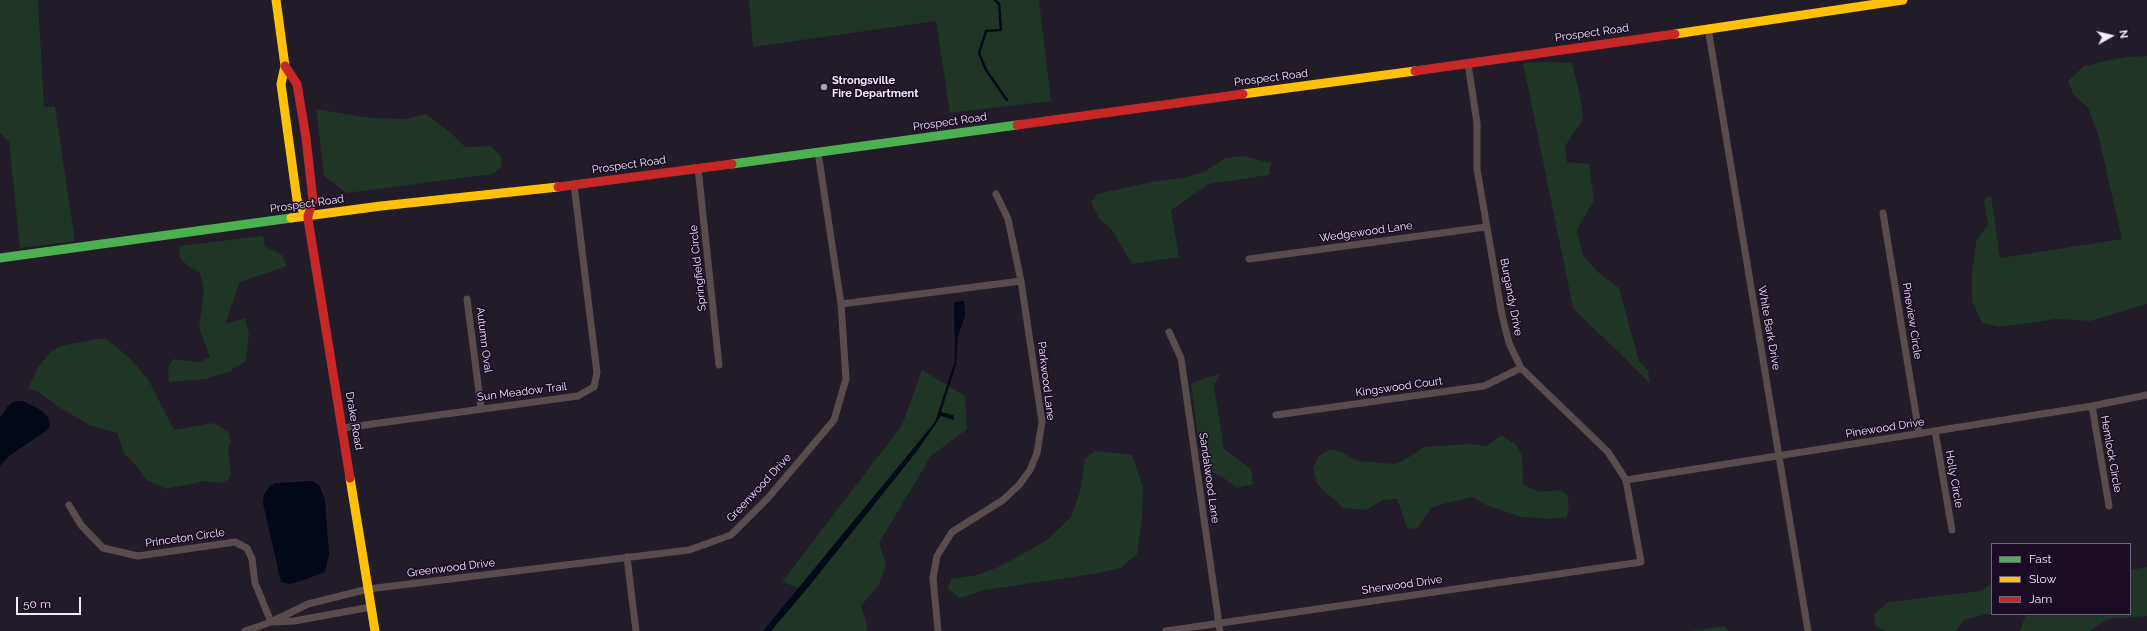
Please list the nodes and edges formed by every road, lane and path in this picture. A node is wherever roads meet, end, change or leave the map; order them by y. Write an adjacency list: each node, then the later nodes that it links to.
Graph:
1 (276, 0): 5 (street, Drake Road)
2 (1903, 0): 3 (street, Prospect Road)
3 (1708, 28): 4 (street, Prospect Road); 28 (street, White Bark Drive)
4 (1468, 64): 6 (street, Prospect Road); 12 (street, Burgandy Drive)
5 (285, 66): 11 (street, Drake Road); 11 (street, Drake Road)
6 (818, 152): 7 (street, Prospect Road); 17 (street, Greenwood Drive)
7 (698, 168): 8 (street, Prospect Road); 19 (street, Springfield Circle)
8 (574, 185): 11 (street, Prospect Road); 23 (street, Sun Meadow Trail)
9 (996, 194): 15 (street, Parkwood Lane)
10 (1883, 213): 27 (street, Pineview Circle)
11 (308, 216): 13 (street, Prospect Road); 25 (street, Drake Road)
12 (1486, 227): 14 (street, Wedgewood Lane); 20 (street, Burgandy Drive)
13 (0, 258)
14 (1249, 259)
15 (1021, 281): 17 (street); 42 (street, Parkwood Lane)
16 (467, 299): 23 (street, Autumn Oval)
17 (841, 304): 33 (street, Greenwood Drive)
18 (1169, 332): 38 (street, Sandalwood Lane)
19 (719, 365)
20 (1521, 368): 24 (street, Kingswood Court); 29 (street, Burgandy Drive)
21 (2147, 395): 22 (street, Pinewood Drive)
22 (2092, 406): 26 (street, Pinewood Drive); 31 (street, Hemlock Circle)
23 (481, 408): 25 (street, Sun Meadow Trail)
24 (1276, 415)
25 (343, 428): 35 (street, Drake Road)
26 (1935, 431): 27 (street, Pinewood Drive); 32 (street, Holly Circle)
27 (1919, 433): 28 (street, Pinewood Drive)
28 (1780, 456): 29 (street, Pinewood Drive); 45 (street, White Bark Drive)
29 (1626, 480): 34 (street, Burgandy Drive)
30 (69, 505): 37 (street, Princeton Circle)
31 (2109, 506)
32 (1952, 530)
33 (627, 557): 35 (street, Greenwood Drive); 41 (street)
34 (1641, 562): 38 (street, Sherwood Drive)
35 (368, 589): 36 (street, Drake Road); 37 (street, Greenwood Drive)
36 (371, 607): 37 (street); 40 (street, Drake Road)
37 (271, 622): 39 (street)
38 (1218, 622): 43 (street, Sherwood Drive); 44 (street, Sandalwood Lane)
39 (245, 631)
40 (375, 631)
41 (636, 631)
42 (938, 631)
43 (1166, 631)
44 (1220, 631)
45 (1808, 631)

